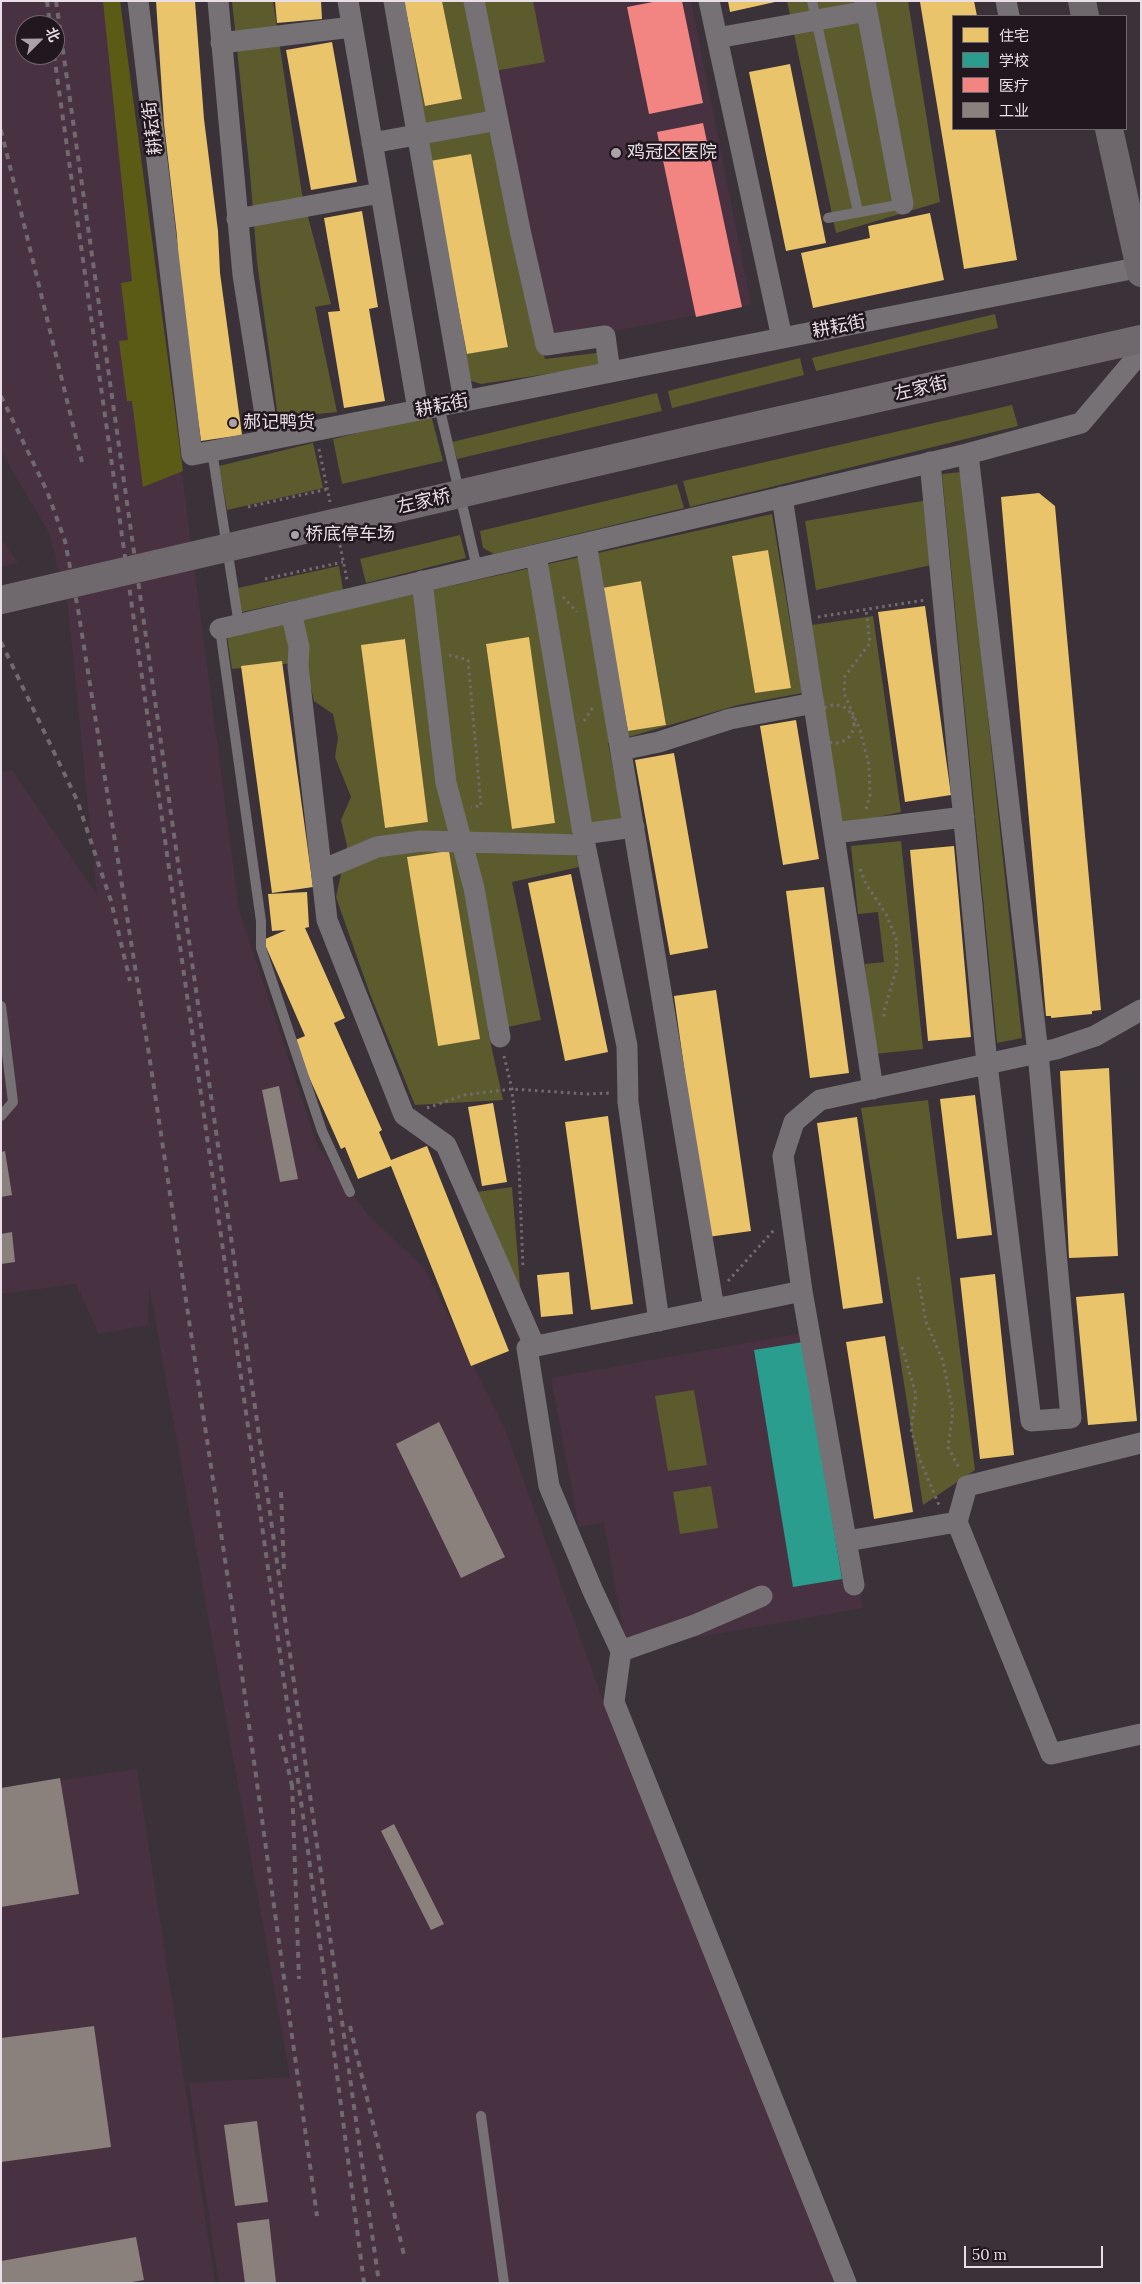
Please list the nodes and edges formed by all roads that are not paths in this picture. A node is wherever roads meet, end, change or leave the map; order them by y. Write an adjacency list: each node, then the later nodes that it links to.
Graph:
1 (138, 1): 35 (street, 耕耘街)
2 (218, 1): 15 (street)
3 (394, 1): 18 (street)
4 (474, 1): 16 (street)
5 (709, 1): 14 (street)
6 (1006, 1): 11 (street)
7 (1082, 1): 12 (main road)
8 (351, 2): 13 (street)
9 (866, 6): 10 (street); 21 (street)
10 (814, 11): 14 (street); 22 (lane)
11 (1009, 15)
12 (1085, 15)
13 (352, 27): 15 (street); 19 (street)
14 (717, 38): 26 (street)
15 (221, 43): 24 (street)
16 (498, 120): 18 (street); 29 (street)
17 (1109, 130): 25 (main road)
18 (417, 135): 19 (street); 30 (street)
19 (372, 143): 20 (street)
20 (380, 193): 24 (street); 32 (street)
21 (903, 204): 22 (lane)
22 (858, 212): 23 (lane)
23 (828, 218)
24 (237, 219): 34 (street)
25 (1140, 269): 26 (street, 耕耘街)
26 (782, 338): 29 (street, 耕耘街)
27 (1141, 339): 33 (main road, 左家街)
28 (1141, 352): 36 (street)
29 (610, 372): 30 (street, 耕耘街)
30 (464, 401): 31 (street, 耕耘街)
31 (439, 406): 32 (street, 耕耘街); 41 (lane)
32 (418, 410): 34 (street, 耕耘街)
33 (700, 438): 43 (main road, 左家桥, bridge)
34 (269, 440): 35 (street, 耕耘街)
35 (212, 451): 45 (lane)
36 (968, 454): 37 (street); 57 (street)
37 (930, 462): 38 (street); 48 (street)
38 (782, 497): 39 (street); 46 (street)
39 (586, 543): 40 (street); 47 (street)
40 (536, 555): 41 (street); 51 (street)
41 (477, 568): 42 (street)
42 (422, 581): 44 (street); 52 (street)
43 (1, 600)
44 (291, 612): 45 (street); 53 (street)
45 (230, 627): 61 (lane)
46 (814, 704): 47 (street); 50 (street)
47 (621, 750): 49 (street)
48 (964, 817): 50 (street); 58 (street)
49 (634, 827): 51 (street); 63 (street)
50 (834, 833): 59 (street)
51 (584, 840): 52 (street); 64 (street)
52 (462, 841): 53 (street); 56 (street)
53 (322, 870): 65 (street)
54 (1, 1006): 60 (lane)
55 (1141, 1010): 57 (street)
56 (500, 1037)
57 (1038, 1053): 58 (street); 58 (street)
58 (988, 1064): 59 (street)
59 (873, 1089): 62 (street)
60 (1, 1116)
61 (350, 1192)
62 (802, 1291): 63 (street); 68 (street)
63 (714, 1309): 64 (street)
64 (659, 1321): 65 (street)
65 (535, 1347): 71 (street)
66 (1141, 1442): 67 (street)
67 (952, 1523): 68 (street); 72 (street)
68 (846, 1540): 69 (street)
69 (854, 1585)
70 (762, 1596): 71 (street)
71 (621, 1651): 75 (street)
72 (1141, 1734)
73 (481, 2116): 74 (lane)
74 (504, 2283)
75 (846, 2283)

